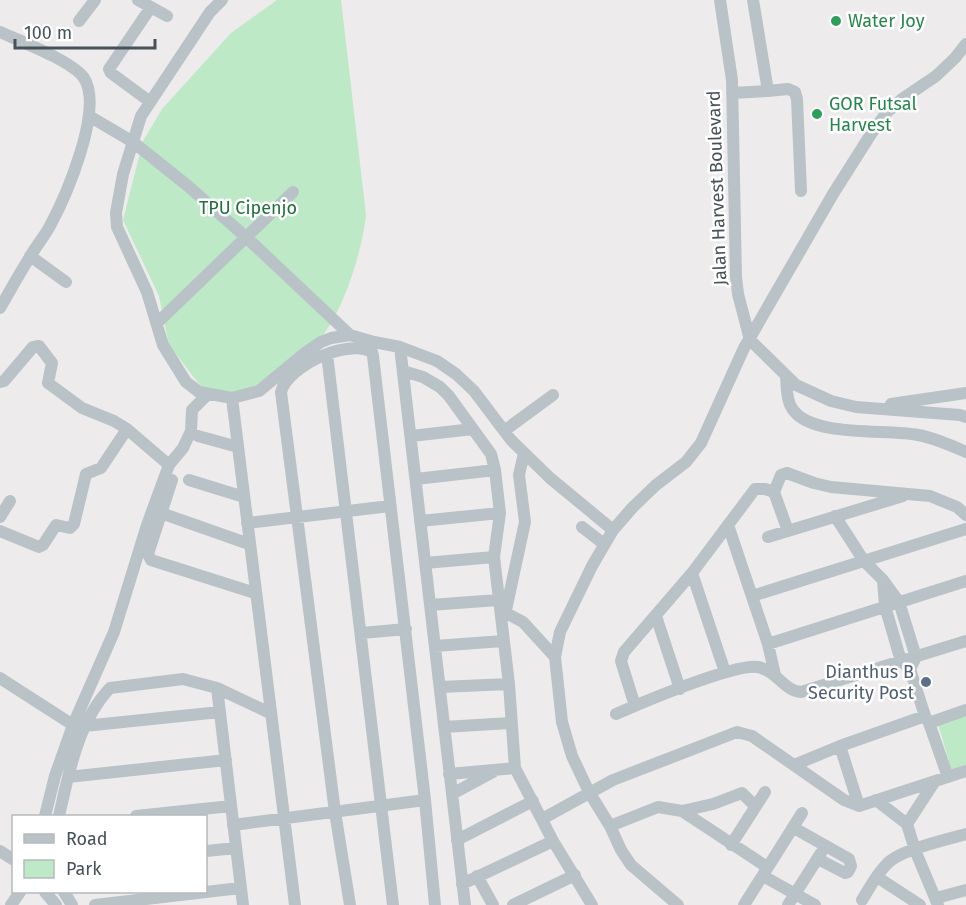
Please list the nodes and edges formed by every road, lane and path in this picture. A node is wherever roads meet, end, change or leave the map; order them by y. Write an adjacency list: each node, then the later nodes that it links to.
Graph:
1 (95, 0): 9 (street)
2 (138, 0): 7 (street)
3 (222, 0): 6 (street)
4 (720, 0): 13 (street, Jalan Harvest Boulevard)
5 (753, 0): 12 (street)
6 (209, 6): 14 (street)
7 (151, 7): 8 (street); 14 (street)
8 (167, 16)
9 (79, 21)
10 (0, 32): 15 (street)
11 (966, 44): 25 (street)
12 (768, 90): 13 (street); 17 (street)
13 (732, 93): 25 (street, Jalan Harvest Boulevard)
14 (149, 101): 16 (street)
15 (89, 116): 16 (street); 20 (street)
16 (133, 142): 19 (street); 23 (street)
17 (801, 191)
18 (292, 192): 19 (street)
19 (247, 238): 23 (street); 24 (street)
20 (30, 256): 21 (street); 22 (street)
21 (66, 282)
22 (0, 308)
23 (157, 323): 31 (street)
24 (350, 335): 26 (street); 34 (street)
25 (747, 344): 29 (street); 68 (street)
26 (400, 346): 28 (street); 41 (street)
27 (327, 354): 55 (street); 56 (street); 61 (street)
28 (403, 371): 36 (street); 43 (street)
29 (786, 375): 35 (street); 45 (street)
30 (0, 382): 38 (street)
31 (208, 393): 34 (street); 47 (street)
32 (966, 393): 35 (street)
33 (553, 395): 41 (street)
34 (232, 398): 44 (street)
35 (870, 407): 37 (street)
36 (461, 414): 39 (street); 40 (street)
37 (966, 417)
38 (127, 429): 47 (street); 69 (street)
39 (473, 429): 40 (street); 48 (street)
40 (453, 431): 43 (street)
41 (504, 431): 46 (street)
42 (198, 436): 44 (street)
43 (411, 436): 49 (street)
44 (238, 447): 53 (street)
45 (966, 452)
46 (524, 453): 68 (street); 93 (street)
47 (172, 468): 57 (street); 110 (street)
48 (495, 470): 49 (street); 58 (street)
49 (416, 478): 63 (street)
50 (189, 480): 53 (street)
51 (774, 492): 52 (street); 65 (street); 70 (street)
52 (907, 495): 59 (street); 60 (street)
53 (244, 497): 64 (street)
54 (10, 501): 62 (street)
55 (390, 506): 56 (street); 87 (street)
56 (346, 512): 61 (street); 88 (street)
57 (161, 513): 72 (street); 80 (street)
58 (500, 513): 63 (street); 74 (street)
59 (966, 515)
60 (835, 516): 70 (street); 75 (street)
61 (298, 517): 64 (street); 134 (street)
62 (0, 518)
63 (420, 520): 76 (street)
64 (247, 523): 72 (street)
65 (728, 525): 77 (street); 81 (street)
66 (582, 527): 73 (street)
67 (966, 529): 75 (street)
68 (613, 530): 73 (street)
69 (0, 531)
70 (788, 531): 71 (street)
71 (768, 537)
72 (249, 544): 80 (street)
73 (604, 544): 93 (street)
74 (494, 557): 76 (street); 82 (street)
75 (864, 561): 78 (street); 81 (street)
76 (425, 562): 84 (street)
77 (692, 573): 86 (street); 96 (street)
78 (883, 580): 83 (street); 85 (street)
79 (966, 581): 83 (street)
80 (255, 592): 106 (street)
81 (752, 596): 91 (street)
82 (498, 600): 84 (street); 89 (street)
83 (900, 602): 85 (street); 94 (street)
84 (430, 605): 92 (street)
85 (885, 606): 91 (street); 95 (street)
86 (656, 616): 102 (street); 103 (street)
87 (406, 629): 88 (street); 125 (street)
88 (362, 633): 130 (street)
89 (503, 641): 92 (street); 99 (street)
90 (966, 641): 94 (street)
91 (768, 644): 97 (street)
92 (435, 646): 100 (street)
93 (555, 657): 122 (street)
94 (916, 657): 95 (street)
95 (905, 665): 97 (street); 108 (street)
96 (725, 672): 97 (street); 102 (street)
97 (775, 675)
98 (0, 678): 110 (street)
99 (509, 684): 100 (street); 109 (street)
100 (440, 687): 111 (street)
101 (217, 688): 105 (street); 106 (street); 110 (street)
102 (680, 689): 103 (street)
103 (635, 706): 107 (street)
104 (966, 710): 108 (street)
105 (220, 712): 110 (street); 113 (street)
106 (270, 713): 139 (street)
107 (616, 714)
108 (927, 720): 112 (street); 120 (street)
109 (511, 723): 111 (street); 115 (street)
110 (79, 726): 119 (street); 136 (street)
111 (444, 727): 118 (street)
112 (840, 746): 114 (street); 132 (street)
113 (226, 760): 119 (street); 129 (street)
114 (794, 765): 122 (street); 132 (street)
115 (515, 768): 116 (street); 127 (street)
116 (497, 770): 118 (street); 124 (street)
117 (966, 771): 120 (street)
118 (448, 774): 124 (street)
119 (68, 777): 137 (street)
120 (948, 777): 121 (street)
121 (935, 781): 126 (street); 142 (street)
122 (590, 792): 140 (street); 144 (street)
123 (765, 792): 131 (street)
124 (452, 794): 147 (street)
125 (425, 800): 130 (street); 175 (street)
126 (876, 800): 132 (street); 142 (street)
127 (533, 801): 140 (street); 147 (street)
128 (713, 804): 131 (street); 133 (street); 141 (street)
129 (231, 806): 138 (street); 143 (street)
130 (381, 806): 134 (street); 174 (street)
131 (755, 806): 149 (street)
132 (858, 806)
133 (682, 811): 141 (street); 144 (street)
134 (335, 812): 139 (street); 173 (street)
135 (802, 813): 145 (street)
136 (45, 815)
137 (58, 815)
138 (146, 815)
139 (284, 819): 143 (street); 172 (street)
140 (542, 819): 148 (street)
141 (700, 824): 149 (street)
142 (907, 824): 152 (street)
143 (233, 825): 151 (street)
144 (610, 826): 180 (street)
145 (794, 828): 150 (street); 155 (street)
146 (966, 834): 152 (street)
147 (457, 840): 159 (street)
148 (553, 841): 156 (street); 157 (street)
149 (731, 845): 155 (street)
150 (825, 846): 154 (street); 154 (street)
151 (236, 848): 153 (street); 160 (street)
152 (915, 850): 158 (street); 168 (street)
153 (207, 852)
154 (818, 859): 165 (street)
155 (765, 872): 165 (street); 181 (street)
156 (575, 875): 166 (street); 179 (street)
157 (477, 876): 159 (street); 177 (street)
158 (877, 877): 167 (street); 184 (street)
159 (462, 884): 176 (street)
160 (240, 888): 162 (street); 171 (street)
161 (966, 890): 168 (street)
162 (207, 892)
163 (47, 893): 169 (street)
164 (197, 893): 170 (street)
165 (795, 894): 182 (street); 183 (street)
166 (537, 899): 178 (street)
167 (862, 900)
168 (937, 902)
169 (56, 905)
170 (95, 905)
171 (243, 905)
172 (295, 905)
173 (350, 905)
174 (393, 905)
175 (435, 905)
176 (465, 905)
177 (493, 905)
178 (513, 905)
179 (592, 905)
180 (678, 905)
181 (744, 905)
182 (788, 905)
183 (816, 905)
184 (920, 905)

